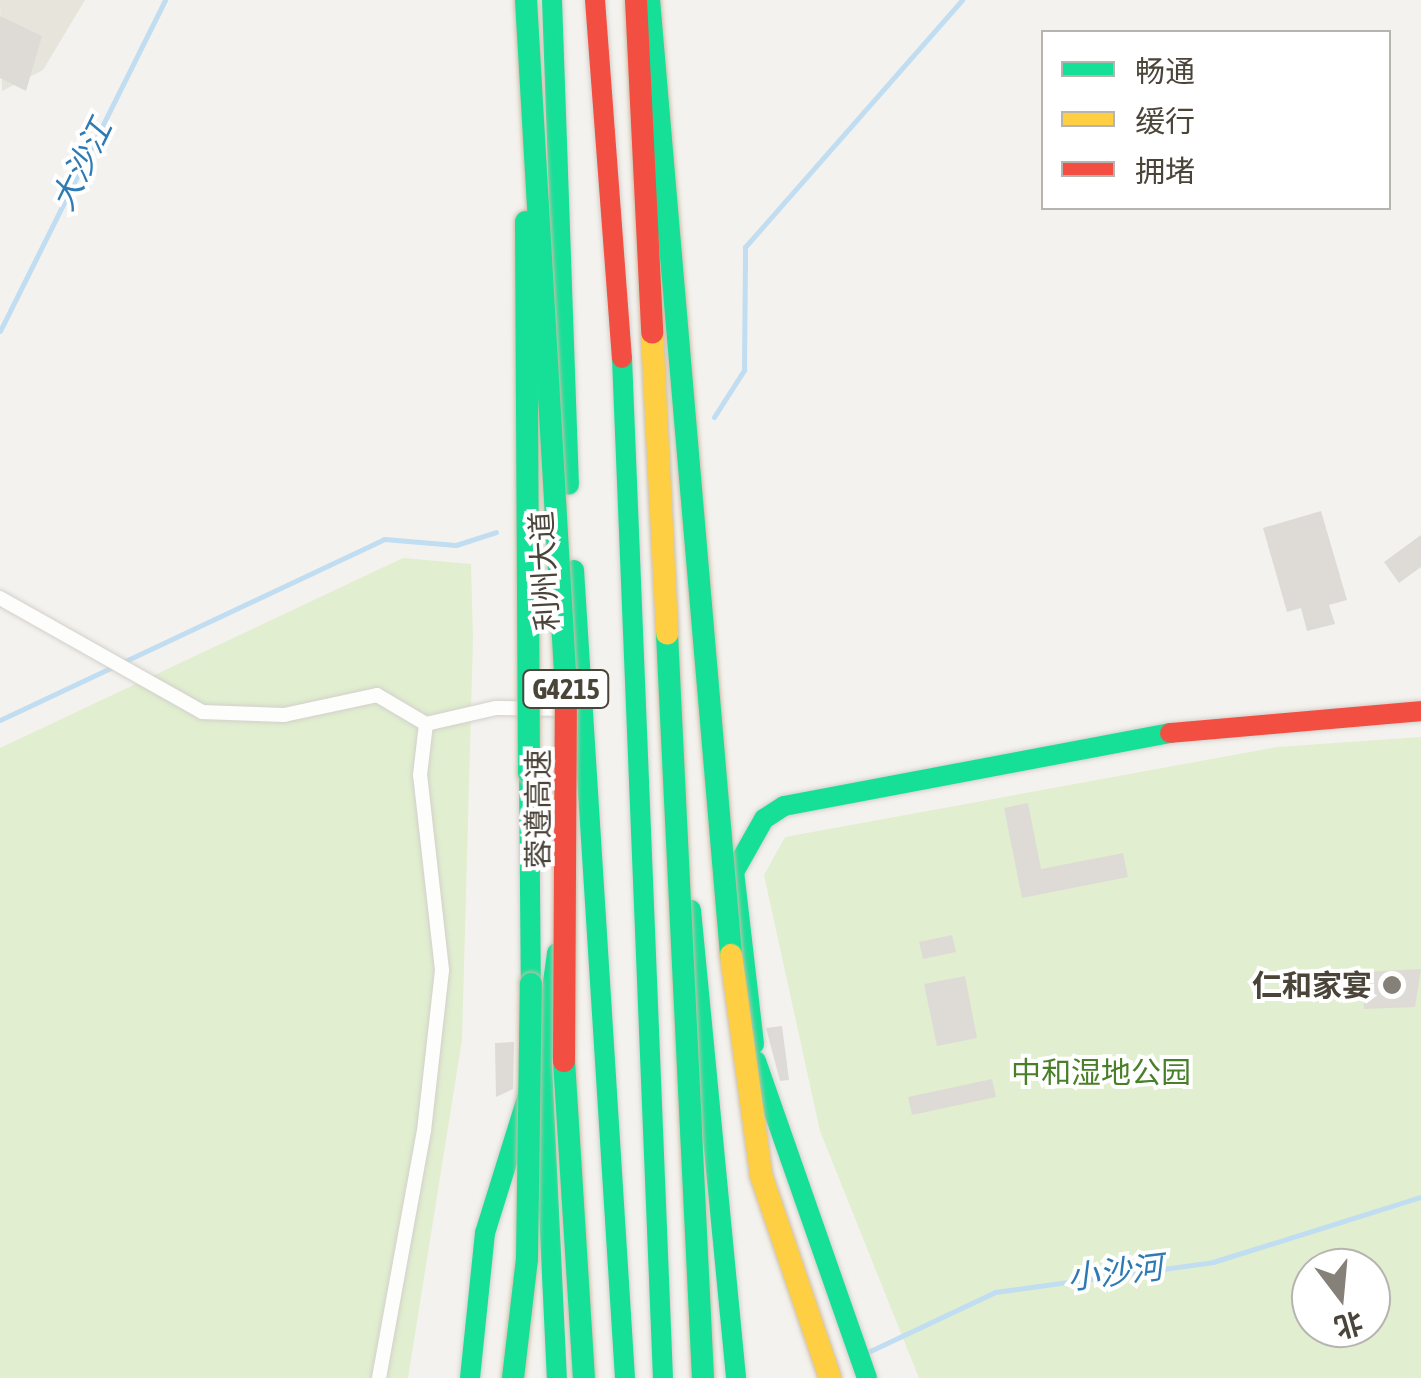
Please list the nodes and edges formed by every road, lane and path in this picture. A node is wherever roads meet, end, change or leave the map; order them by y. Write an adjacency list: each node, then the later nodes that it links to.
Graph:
1 (526, 0): 6 (main road, 蓉遵高速 / G4215, bridge)
2 (552, 0): 8 (main road, 利州大道)
3 (596, 0): 12 (main road)
4 (636, 0): 23 (main road, bridge)
5 (649, 0): 25 (main road, bridge)
6 (534, 92): 18 (main road, bridge); 20 (main road, 蓉遵高速 / G4215, bridge)
7 (0, 598): 10 (street)
8 (581, 709): 10 (street); 11 (main road, 利州大道)
9 (1421, 712): 14 (main road)
10 (426, 724): 16 (street)
11 (583, 760): 15 (main road); 21 (main road, 利州大道)
12 (647, 826): 13 (main road); 22 (main road)
13 (691, 908): 14 (main road); 24 (main road)
14 (746, 964): 26 (main road)
15 (542, 1063): 17 (main road); 19 (main road)
16 (379, 1378)
17 (470, 1378)
18 (514, 1378)
19 (558, 1378)
20 (584, 1378)
21 (625, 1378)
22 (664, 1378)
23 (703, 1378)
24 (736, 1378)
25 (830, 1378)
26 (867, 1378)

